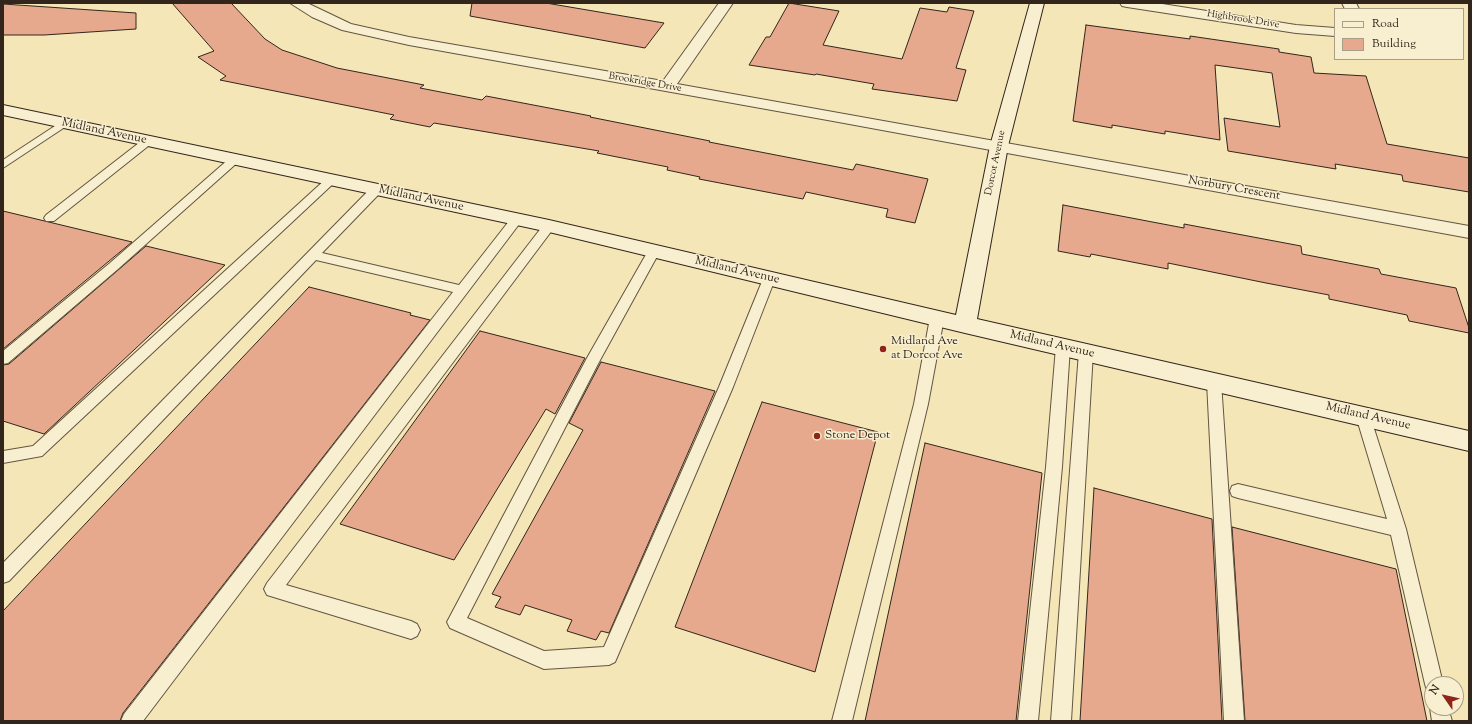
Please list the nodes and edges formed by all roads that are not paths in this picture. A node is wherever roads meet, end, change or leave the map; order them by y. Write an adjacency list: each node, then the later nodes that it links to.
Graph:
1 (297, 3): 6 (street, Brookridge Drive)
2 (726, 3): 6 (street)
3 (1037, 3): 10 (street, Dorcot Avenue)
4 (1127, 3): 5 (street, Highbrook Drive)
5 (1334, 32)
6 (667, 87): 10 (street, Brookridge Drive)
7 (3, 110): 8 (street, Midland Avenue)
8 (64, 123): 9 (street, Midland Avenue); 12 (lane)
9 (148, 141): 11 (street, Midland Avenue); 15 (lane)
10 (999, 146): 18 (street, Norbury Crescent); 24 (street, Dorcot Avenue)
11 (234, 160): 13 (street, Midland Avenue); 27 (lane)
12 (3, 165)
13 (331, 180): 14 (street, Midland Avenue); 31 (lane)
14 (376, 190): 16 (street, Midland Avenue); 20 (lane)
15 (50, 218)
16 (517, 219): 17 (street, Midland Avenue); 22 (lane)
17 (549, 226): 19 (street, Midland Avenue); 35 (lane)
18 (1469, 232)
19 (654, 251): 21 (street, Midland Avenue); 21 (lane)
20 (313, 255): 22 (lane); 34 (lane)
21 (769, 279): 23 (street, Midland Avenue)
22 (463, 290): 37 (lane)
23 (937, 318): 24 (street, Midland Avenue); 38 (lane)
24 (965, 325): 25 (street, Midland Avenue)
25 (1063, 347): 26 (street, Midland Avenue); 39 (lane)
26 (1086, 352): 28 (street, Midland Avenue); 40 (lane)
27 (3, 359)
28 (1214, 382): 29 (street, Midland Avenue); 41 (lane)
29 (1363, 416): 30 (street, Midland Avenue); 33 (lane)
30 (1469, 441)
31 (3, 457)
32 (1238, 491): 33 (lane)
33 (1398, 529): 36 (lane)
34 (3, 575)
35 (411, 630)
36 (1432, 676)
37 (131, 721)
38 (842, 721)
39 (1028, 721)
40 (1061, 721)
41 (1234, 721)

